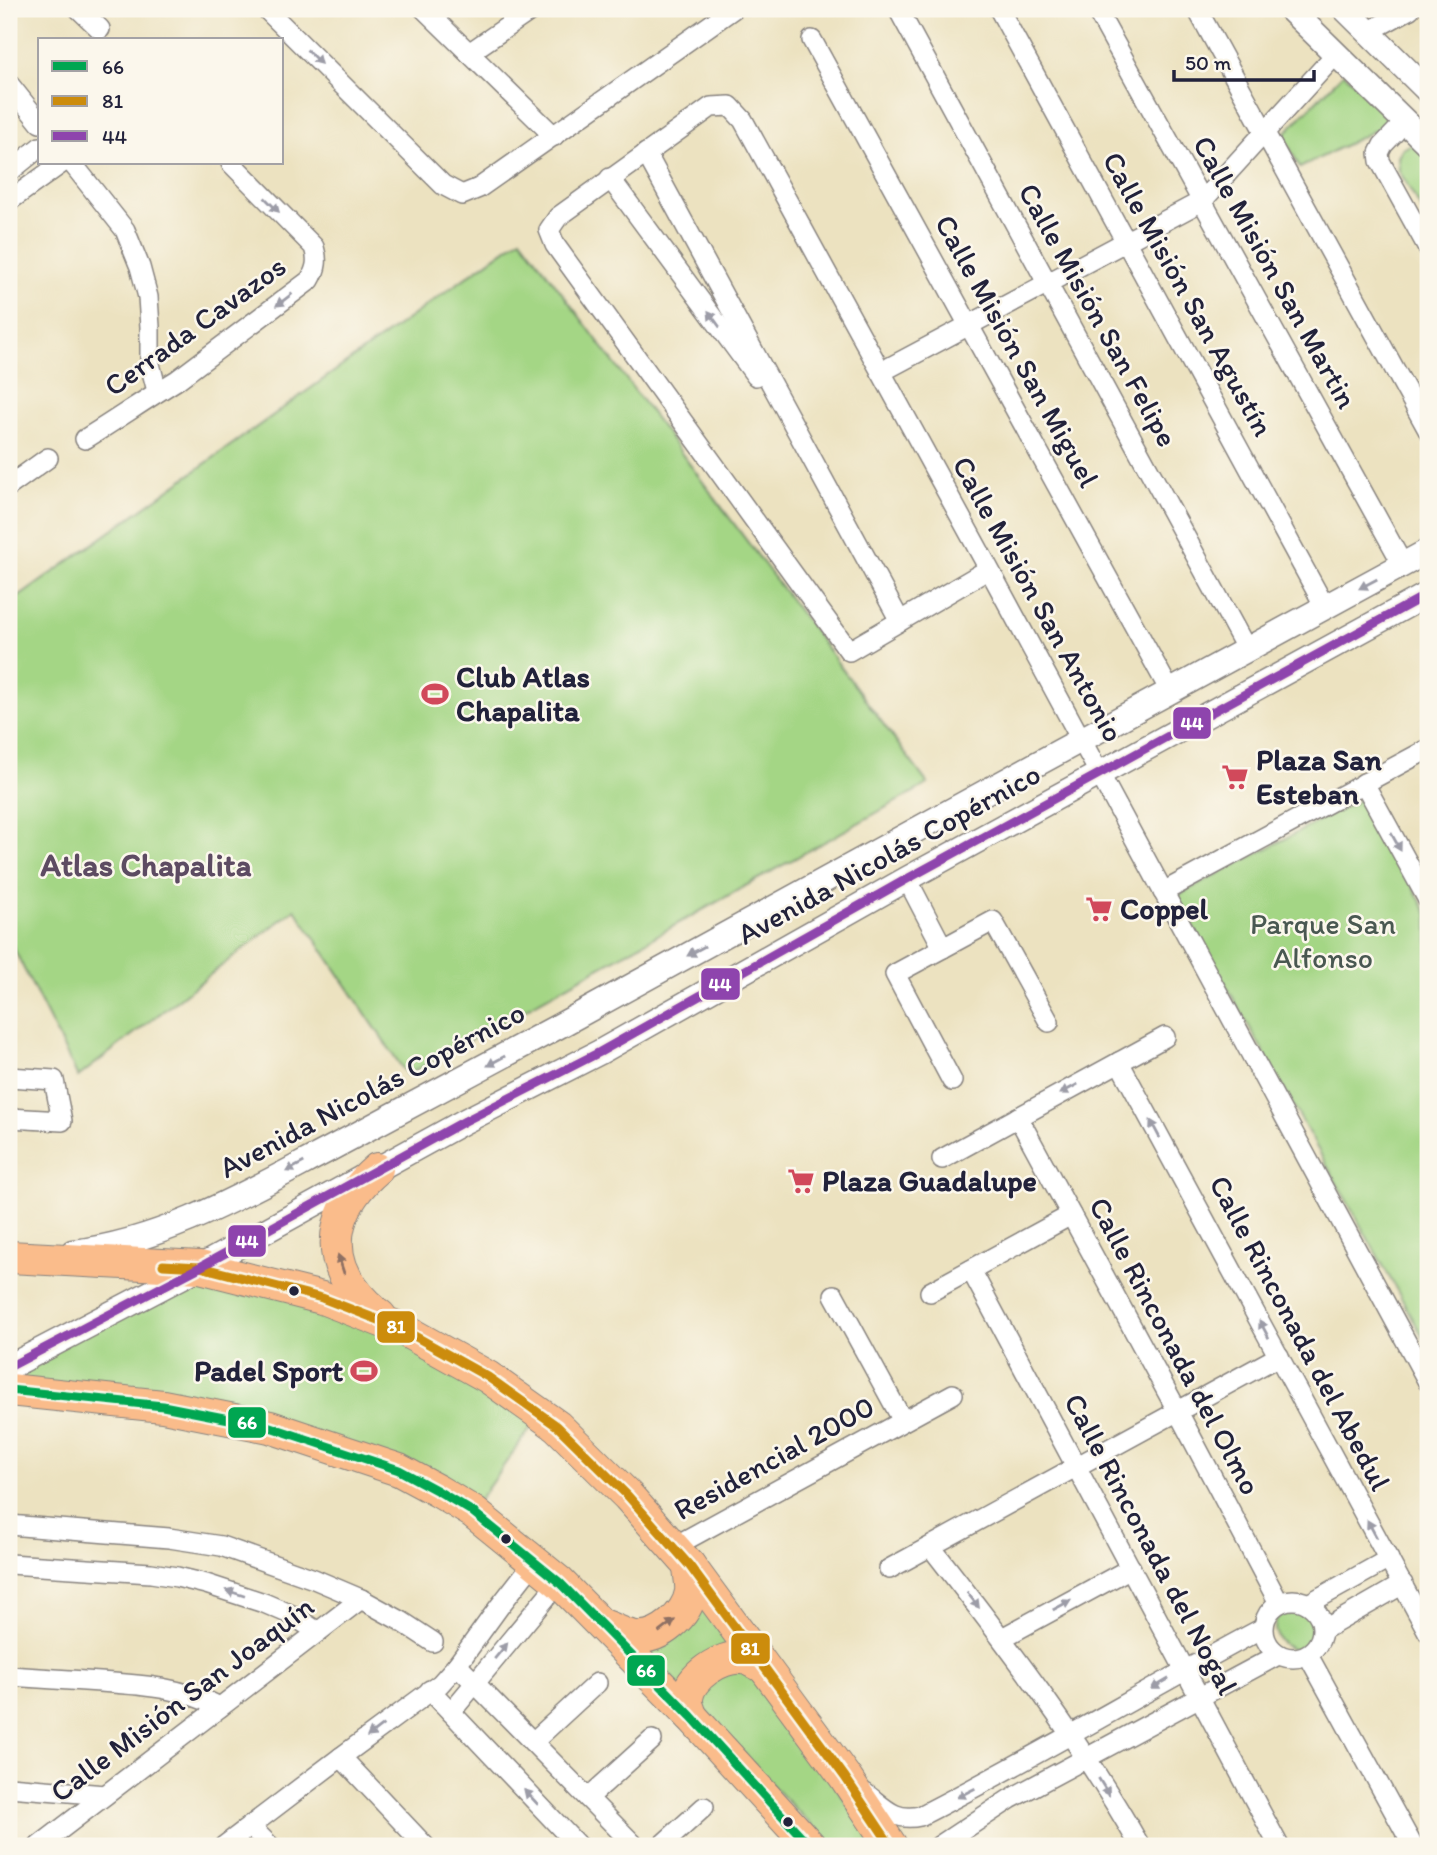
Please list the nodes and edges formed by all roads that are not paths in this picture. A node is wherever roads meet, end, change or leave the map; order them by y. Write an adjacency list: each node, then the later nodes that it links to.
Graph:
1 (79, 9): 13 (street)
2 (266, 9): 23 (street, one-way to 23)
3 (424, 9): 16 (street)
4 (533, 9): 16 (street)
5 (733, 9): 23 (street)
6 (898, 9): 36 (street, Calle Misión San Felipe)
7 (999, 9): 34 (street, Calle Misión San Agustín)
8 (1096, 9): 33 (street, Calle Misión San Martin)
9 (1197, 9): 22 (street)
10 (1290, 9): 17 (street)
11 (1345, 9): 14 (street)
12 (1410, 9): 14 (street)
13 (100, 29)
14 (1368, 32): 19 (street)
15 (812, 40): 37 (street, Calle Misión San Miguel)
16 (470, 53): 23 (street)
17 (1336, 54): 21 (street); 22 (street)
18 (9, 84): 20 (street)
19 (1428, 91)
20 (38, 120)
21 (1405, 122): 24 (street); 35 (street)
22 (1265, 132): 33 (street); 40 (street)
23 (554, 136)
24 (1428, 145)
25 (38, 149): 30 (street)
26 (646, 153): 31 (street); 38 (street, Calle Misión San Antonio); 41 (street)
27 (61, 164): 32 (street)
28 (73, 164): 39 (street)
29 (232, 164): 39 (street, Cerrada Cavazos, one-way to 39)
30 (9, 172)
31 (610, 178): 41 (street, one-way to 31); 50 (street)
32 (9, 201)
33 (1202, 201): 34 (street); 46 (street, Calle Misión San Martin)
34 (1125, 242): 36 (street); 49 (street, Calle Misión San Agustín)
35 (1428, 248)
36 (1047, 284): 37 (street); 51 (street, Calle Misión San Felipe)
37 (969, 326): 38 (street); 52 (street, Calle Misión San Miguel)
38 (881, 372): 47 (street, Calle Misión San Antonio)
39 (158, 391): 42 (street, Cerrada Cavazos)
40 (1428, 430)
41 (798, 433): 50 (street)
42 (85, 439)
43 (48, 458): 44 (street)
44 (9, 486)
45 (1428, 551): 46 (street, Avenida Nicolás Copérnico)
46 (1403, 565): 49 (street, Avenida Nicolás Copérnico, one-way to 49)
47 (989, 569): 50 (street); 53 (street, Calle Misión San Antonio)
48 (1428, 594): 55 (street, Avenida Nicolás Copérnico)
49 (1325, 607): 51 (street, Avenida Nicolás Copérnico)
50 (900, 621)
51 (1247, 650): 52 (street, Avenida Nicolás Copérnico)
52 (1170, 691): 53 (street, Avenida Nicolás Copérnico)
53 (1081, 740): 55 (street, Calle Misión San Antonio); 65 (street, Avenida Nicolás Copérnico, one-way to 65)
54 (1428, 749): 56 (street)
55 (1099, 774): 57 (street, Avenida Nicolás Copérnico); 58 (street, Calle Misión San Antonio)
56 (1364, 783): 58 (street); 59 (street, one-way to 59)
57 (907, 879): 60 (street); 69 (street, Avenida Nicolás Copérnico)
58 (1163, 892): 81 (street, Calle Misión San Antonio)
59 (1428, 900)
60 (943, 948): 61 (street); 66 (street)
61 (1049, 1022)
62 (1165, 1037): 63 (street)
63 (1119, 1062): 67 (street, one-way to 67); 79 (street, Calle Rinconada del Abedul, one-way to 63)
64 (9, 1077): 68 (street)
65 (465, 1077): 69 (street); 73 (street, Avenida Nicolás Copérnico, one-way to 73)
66 (952, 1081)
67 (1018, 1117): 70 (street); 72 (street, Calle Rinconada del Olmo)
68 (9, 1118)
69 (465, 1121): 71 (street, Avenida Nicolás Copérnico)
70 (942, 1159)
71 (377, 1169): 74 (street, Avenida Nicolás Copérnico); 78 (main road, one-way to 71)
72 (1071, 1215): 75 (street); 84 (street, Calle Rinconada del Olmo)
73 (19, 1257): 74 (main road)
74 (200, 1267): 78 (main road); 80 (street, Avenida Nicolás Copérnico)
75 (971, 1270): 76 (street); 86 (street, Calle Rinconada del Nogal)
76 (930, 1292)
77 (834, 1295): 85 (street, Residencial 2000)
78 (402, 1329): 89 (main road)
79 (1279, 1356): 84 (street); 90 (street, Calle Rinconada del Abedul, one-way to 79)
80 (9, 1367)
81 (1425, 1369)
82 (9, 1390): 91 (main road)
83 (953, 1394): 85 (street, Residencial 2000)
84 (1178, 1412): 86 (street); 98 (street, Calle Rinconada del Olmo)
85 (903, 1421): 89 (street, Residencial 2000)
86 (1076, 1467): 88 (street); 93 (street, Calle Rinconada del Nogal)
87 (9, 1525): 97 (street)
88 (931, 1547): 94 (street); 105 (street, one-way to 105)
89 (681, 1556): 100 (main road, one-way to 89); 110 (main road)
90 (1389, 1559): 96 (street, Calle Rinconada del Abedul); 99 (street)
91 (535, 1562): 95 (main road); 109 (street)
92 (9, 1564): 103 (street, one-way to 92)
93 (1130, 1568): 105 (street, one-way to 93); 111 (street, Calle Rinconada del Nogal)
94 (888, 1569)
95 (559, 1582): 100 (main road); 113 (street, one-way to 95)
96 (1403, 1584): 102 (street); 104 (street, Calle Rinconada del Abedul)
97 (361, 1599): 103 (street, Calle Misión San Joaquín); 106 (street)
98 (1279, 1603): 99 (street); 101 (street)
99 (1308, 1604): 102 (street)
100 (604, 1626): 119 (main road)
101 (1263, 1628): 107 (street); 111 (street)
102 (1323, 1630): 108 (street)
103 (318, 1632): 117 (street, Calle Misión San Joaquín)
104 (1428, 1632)
105 (1002, 1638): 120 (street)
106 (433, 1642)
107 (1278, 1655): 108 (street); 116 (street)
108 (1308, 1655): 145 (street)
109 (457, 1665): 113 (street); 115 (street)
110 (762, 1666): 119 (main road); 125 (main road)
111 (1185, 1670): 116 (street, Calle Rinconada del Nogal); 120 (street, one-way to 120)
112 (9, 1676): 117 (street)
113 (475, 1683): 118 (street); 122 (street)
114 (597, 1683): 122 (street)
115 (430, 1690): 118 (street); 123 (street, one-way to 123)
116 (1199, 1696): 124 (street); 144 (street, Calle Rinconada del Nogal)
117 (220, 1707): 128 (street, Calle Misión San Joaquín)
118 (451, 1712): 137 (street, one-way to 118)
119 (691, 1716): 140 (main road)
120 (1071, 1735): 124 (street); 126 (street)
121 (652, 1740): 129 (street)
122 (533, 1742): 129 (street)
123 (341, 1757): 132 (street); 136 (street)
124 (1086, 1758): 130 (street); 143 (street, one-way to 143)
125 (845, 1777): 126 (street, one-way to 125); 141 (main road)
126 (997, 1777): 130 (street)
127 (9, 1787): 128 (street)
128 (105, 1795): 133 (street, Calle Misión San Joaquín)
129 (588, 1798): 138 (street)
130 (1010, 1799): 142 (street)
131 (704, 1807): 139 (street)
132 (250, 1826): 134 (street); 135 (street)
133 (39, 1846)
134 (224, 1846)
135 (270, 1846)
136 (425, 1846)
137 (578, 1846)
138 (635, 1846)
139 (661, 1846)
140 (810, 1846)
141 (891, 1846)
142 (939, 1846)
143 (1140, 1846)
144 (1279, 1846)
145 (1413, 1846)

